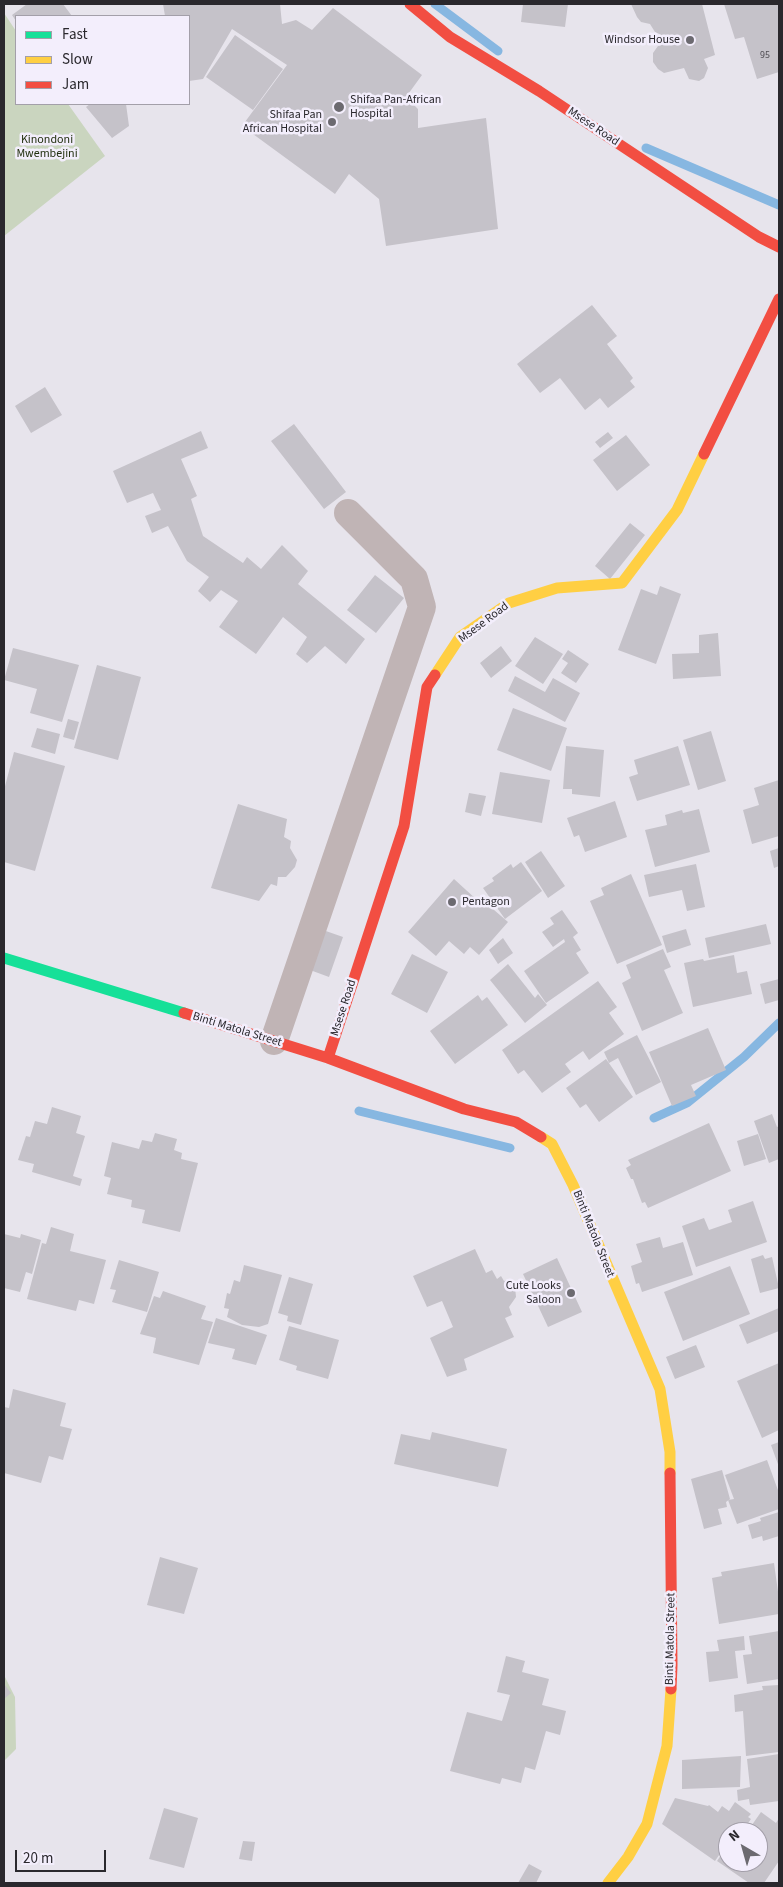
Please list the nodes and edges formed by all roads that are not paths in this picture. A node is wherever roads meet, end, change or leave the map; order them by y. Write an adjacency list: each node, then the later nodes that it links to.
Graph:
1 (410, 4): 2 (street, Msese Road)
2 (779, 247)
3 (779, 299): 7 (street, Msese Road)
4 (348, 513): 6 (street)
5 (4, 958): 6 (street, Binti Matola Street)
6 (274, 1041): 7 (street, Binti Matola Street)
7 (328, 1058): 8 (street, Binti Matola Street)
8 (608, 1883)

